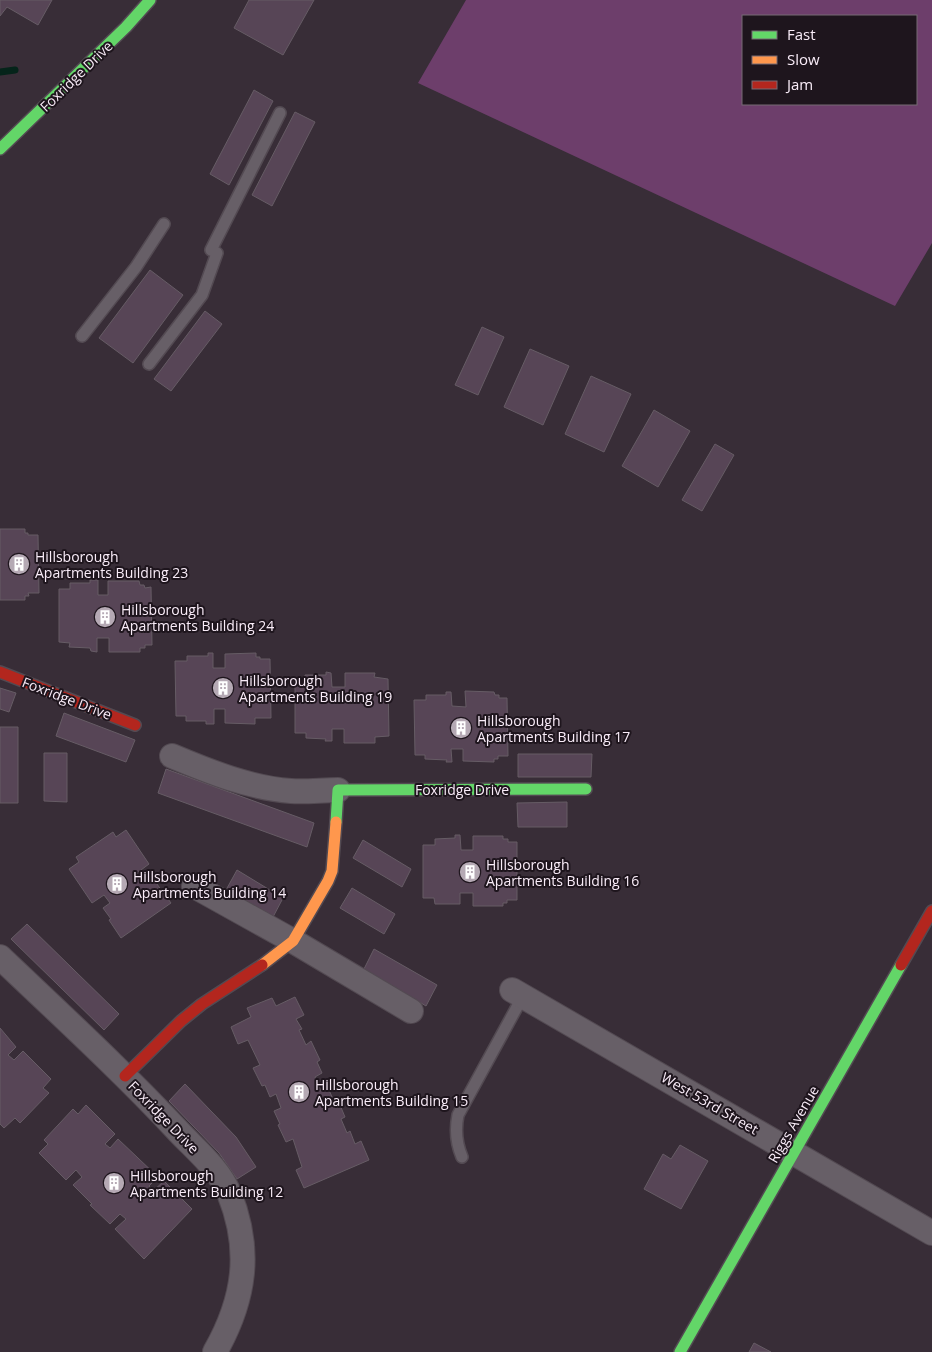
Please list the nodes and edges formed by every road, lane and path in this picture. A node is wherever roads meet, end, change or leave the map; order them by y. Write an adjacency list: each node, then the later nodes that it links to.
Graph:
1 (150, 0): 3 (street, Foxridge Drive)
2 (280, 113): 6 (lane)
3 (0, 149)
4 (164, 224): 5 (lane)
5 (82, 336)
6 (149, 364)
7 (0, 672): 8 (street, Foxridge Drive)
8 (135, 724)
9 (172, 756): 11 (street, Foxridge Drive)
10 (586, 789): 11 (street, Foxridge Drive)
11 (338, 790): 14 (street, Foxridge Drive)
12 (194, 886): 14 (street)
13 (932, 911): 19 (street, Riggs Avenue)
14 (293, 941): 17 (street); 18 (street, Foxridge Drive)
15 (0, 957): 18 (street, Foxridge Drive)
16 (518, 993): 19 (street, West 53rd Street); 20 (lane)
17 (411, 1011)
18 (125, 1076): 22 (street, Foxridge Drive)
19 (795, 1152): 21 (street, West 53rd Street); 23 (street, Riggs Avenue)
20 (462, 1157)
21 (932, 1232)
22 (214, 1352)
23 (680, 1352)

